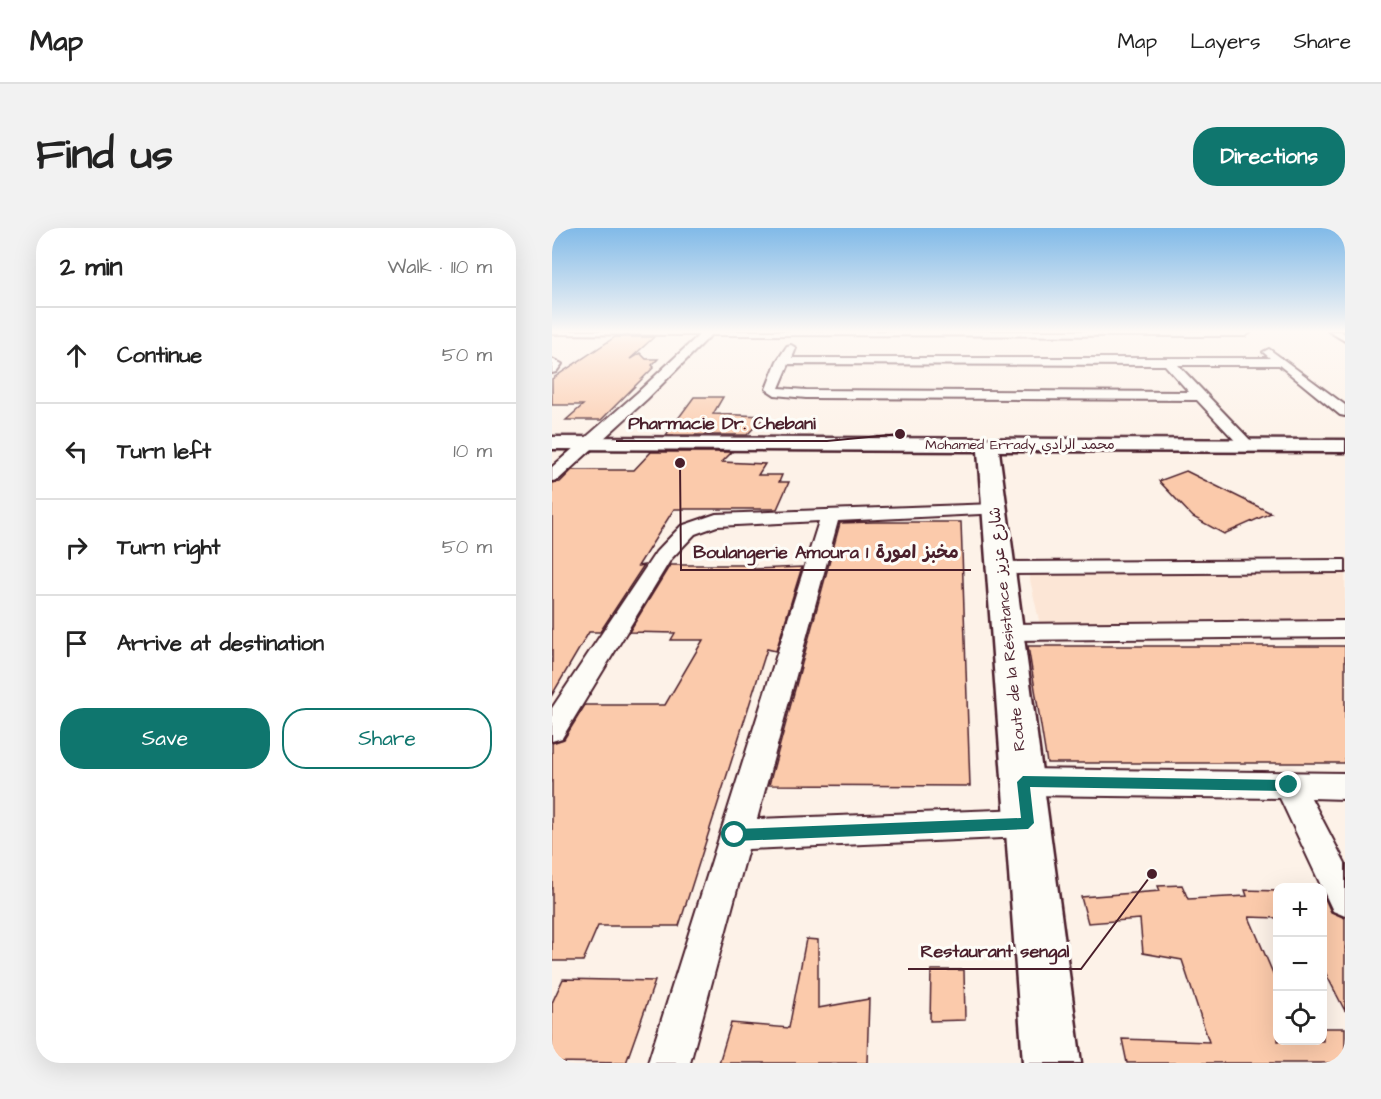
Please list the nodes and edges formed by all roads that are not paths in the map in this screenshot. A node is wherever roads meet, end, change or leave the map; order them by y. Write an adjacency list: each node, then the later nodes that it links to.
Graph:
1 (669, 370): 10 (street)
2 (779, 370): 7 (street)
3 (1176, 370): 7 (street)
4 (1291, 370): 5 (street)
5 (1323, 395): 6 (street); 8 (street)
6 (1345, 395)
7 (1202, 396): 12 (street)
8 (1345, 412)
9 (552, 443): 10 (street, Mohamed Errady محمد الرادي)
10 (588, 443): 11 (street, Mohamed Errady محمد الرادي); 14 (street)
11 (988, 445): 12 (street, Mohamed Errady محمد الرادي); 15 (street, Route de la Résistance شارع عزيز)
12 (1247, 446): 13 (street, Mohamed Errady محمد الرادي)
13 (1345, 446)
14 (552, 476)
15 (995, 509): 16 (street); 18 (street, Route de la Résistance شارع عزيز)
16 (830, 516): 21 (street); 26 (street)
17 (1345, 566): 18 (street)
18 (1001, 568): 20 (street, Route de la Résistance شارع عزيز)
19 (1345, 629): 20 (street)
20 (1008, 632): 22 (street, Route de la Résistance شارع عزيز)
21 (552, 730)
22 (1023, 782): 23 (street); 25 (street, Route de la Résistance شارع عزيز)
23 (1289, 785): 24 (street); 27 (street)
24 (1345, 786)
25 (1028, 823): 26 (street); 29 (street, Route de la Résistance شارع عزيز)
26 (735, 835): 28 (street)
27 (1345, 899)
28 (669, 1063)
29 (1052, 1063)

